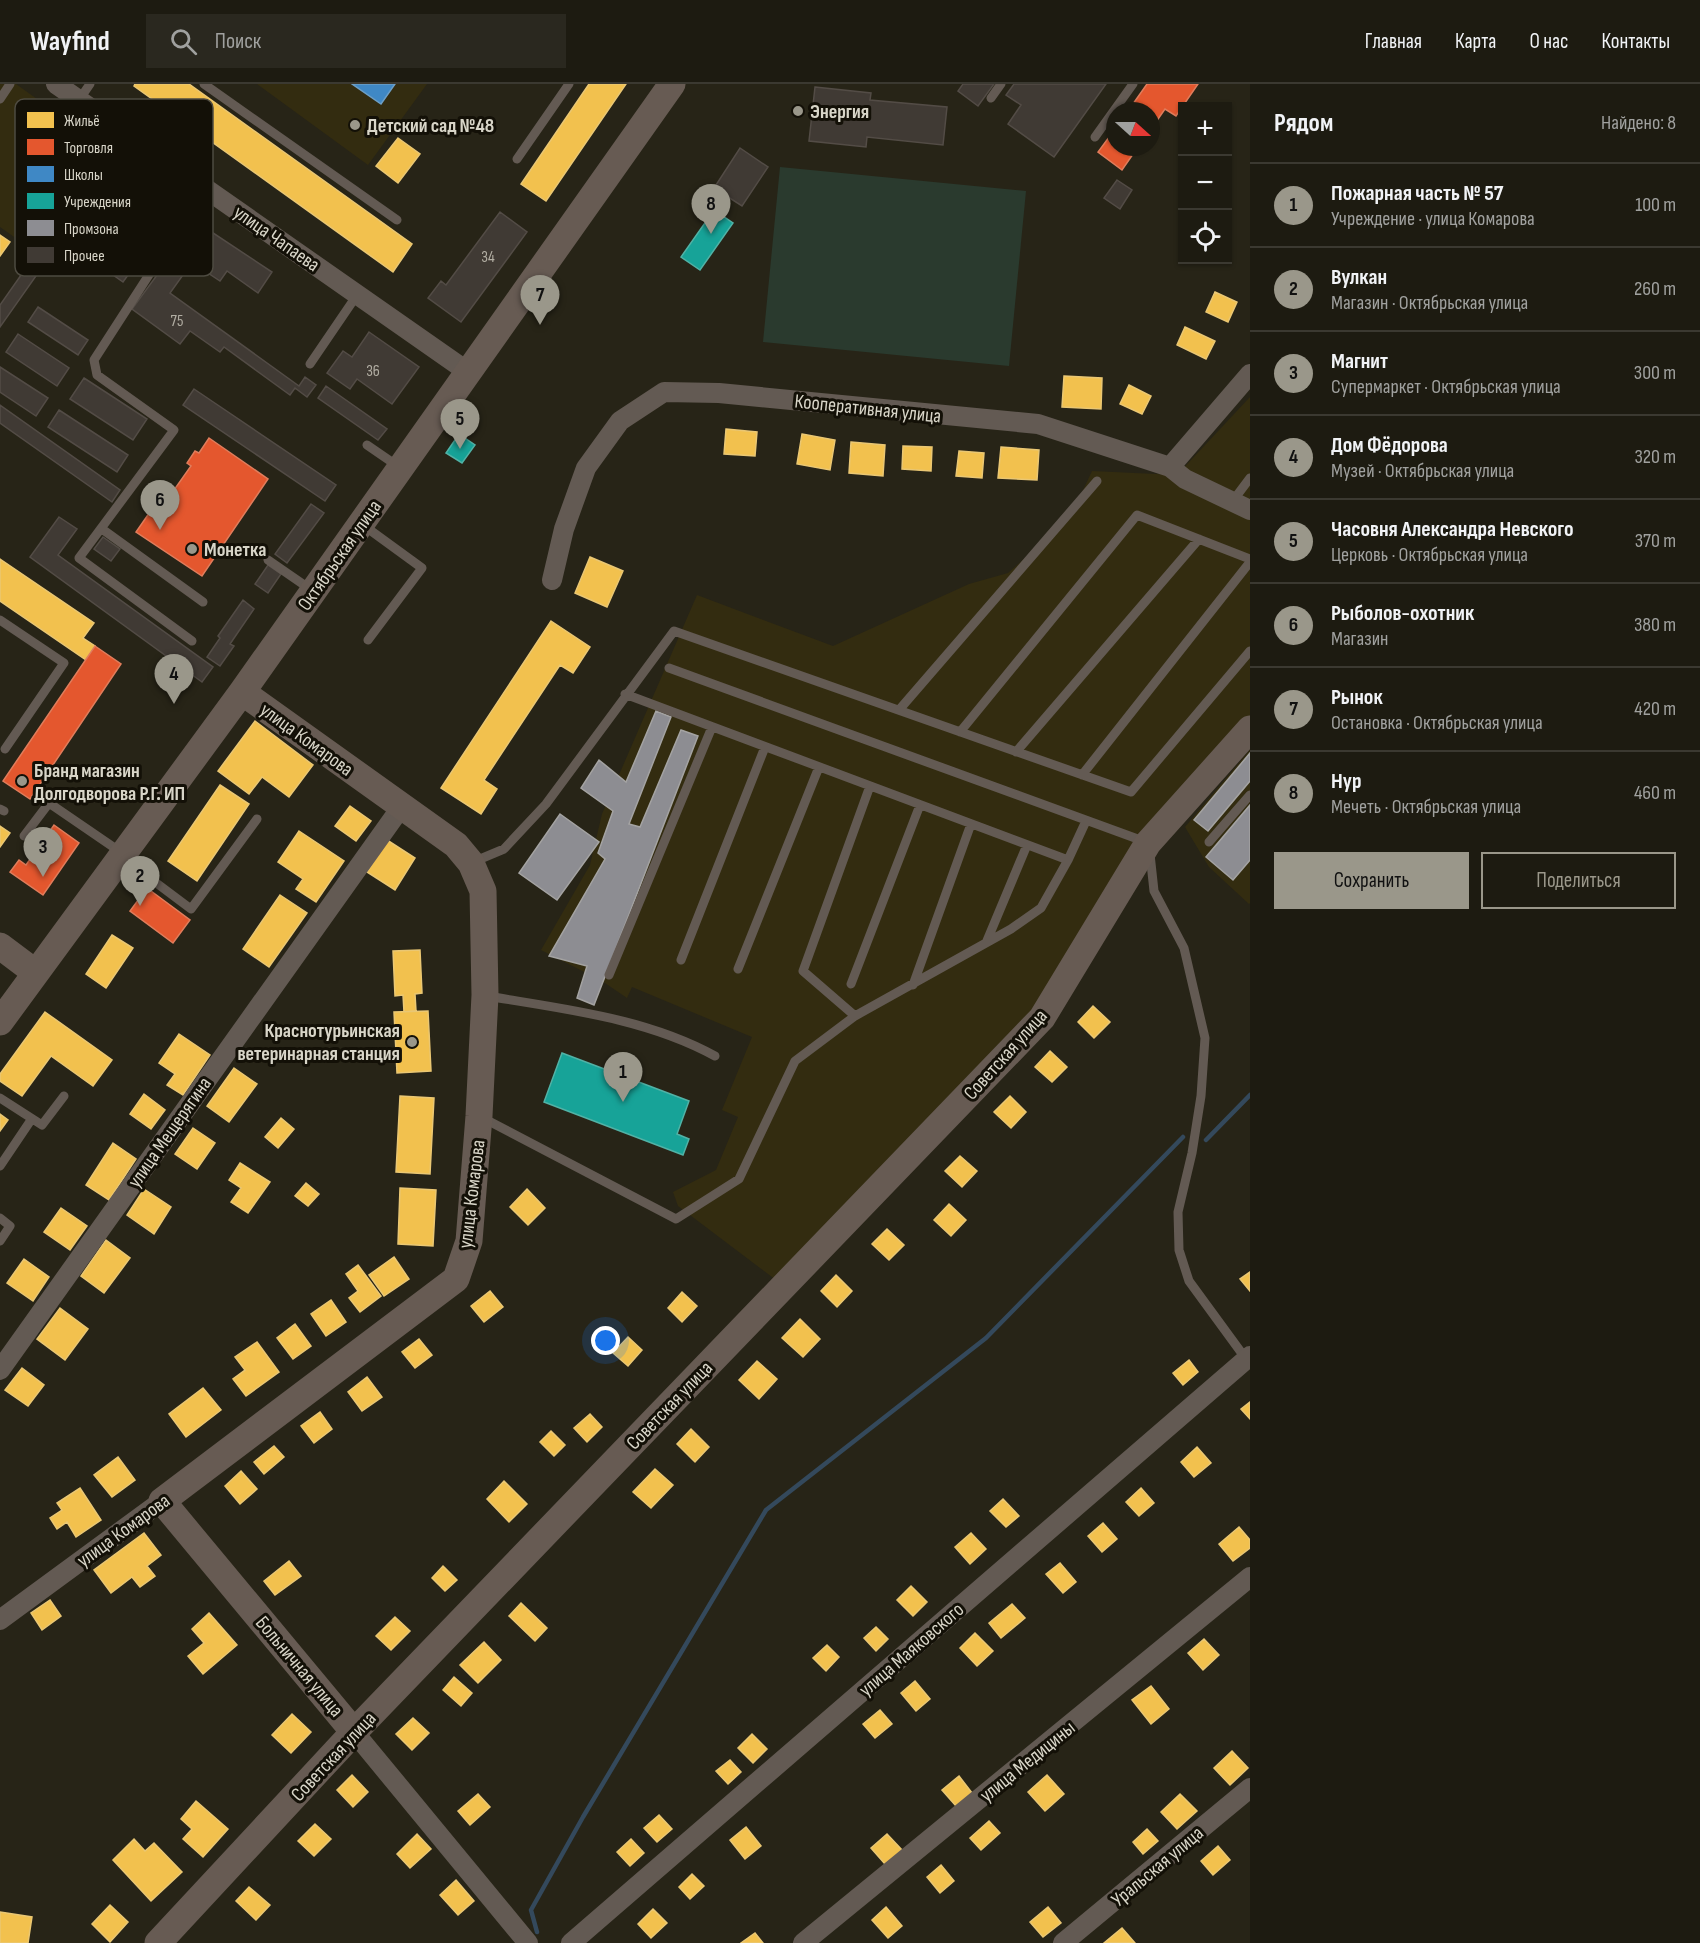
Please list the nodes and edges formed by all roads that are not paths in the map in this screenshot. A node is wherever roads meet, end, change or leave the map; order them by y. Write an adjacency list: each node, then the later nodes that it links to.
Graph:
1 (10, 84): 10 (lane)
2 (56, 84): 8 (street, улица Чапаева)
3 (204, 84): 14 (lane)
4 (569, 84): 12 (lane)
5 (672, 84): 18 (main road, Октябрьская улица)
6 (1001, 84): 9 (lane)
7 (1133, 84): 11 (lane)
8 (85, 92)
9 (991, 98)
10 (0, 99)
11 (1095, 137)
12 (517, 159)
13 (213, 194): 16 (street, улица Чапаева)
14 (397, 220)
15 (148, 276): 28 (lane)
16 (357, 295): 17 (lane); 18 (street, улица Чапаева)
17 (310, 364)
18 (468, 372): 22 (main road, Октябрьская улица)
19 (1250, 374): 21 (street)
20 (366, 445): 22 (lane)
21 (1170, 467): 25 (street, Кооперативная улица); 32 (street, Кооперативная улица)
22 (400, 468): 27 (main road, Октябрьская улица)
23 (1250, 478): 25 (lane)
24 (1097, 481): 42 (lane)
25 (1232, 501): 26 (street, Кооперативная улица)
26 (1250, 510)
27 (361, 524): 33 (main road, Октябрьская улица); 36 (lane)
28 (102, 529): 34 (lane); 37 (lane)
29 (1199, 539): 31 (lane); 45 (lane); 48 (lane)
30 (268, 560): 33 (lane)
31 (1250, 561): 50 (lane)
32 (552, 580)
33 (313, 591): 40 (main road, Октябрьская улица)
34 (204, 602)
35 (0, 620): 47 (lane)
36 (368, 640)
37 (192, 641)
38 (1250, 651): 50 (lane)
39 (669, 668): 56 (lane)
40 (242, 692): 54 (main road, улица Комарова); 62 (main road, Октябрьская улица)
41 (625, 694): 42 (lane); 43 (lane); 64 (lane)
42 (899, 710): 45 (lane)
43 (712, 727): 46 (lane); 70 (lane)
44 (1250, 729): 60 (main road, Советская улица)
45 (960, 732): 48 (lane)
46 (765, 747): 49 (lane); 67 (lane)
47 (4, 749)
48 (1016, 752): 50 (lane)
49 (819, 767): 51 (lane); 68 (lane)
50 (1082, 775)
51 (870, 786): 53 (lane); 74 (lane)
52 (1250, 795): 59 (lane)
53 (920, 805): 57 (lane); 71 (lane)
54 (402, 806): 64 (main road, улица Комарова); 85 (street, улица Мещерягина)
55 (257, 819): 62 (lane)
56 (1086, 821): 60 (lane); 63 (lane)
57 (970, 824): 61 (lane); 72 (lane)
58 (24, 836): 62 (lane)
59 (1209, 842)
60 (1148, 843): 84 (lane); 89 (main road, Советская улица)
61 (1027, 845): 63 (lane); 65 (lane)
62 (122, 855): 69 (main road, Октябрьская улица)
63 (1068, 860): 65 (lane)
64 (471, 863): 73 (main road, улица Комарова)
65 (986, 943): 72 (lane)
66 (0, 946): 69 (main road)
67 (681, 960)
68 (738, 969)
69 (36, 973): 75 (main road, Октябрьская улица)
70 (609, 975)
71 (851, 984)
72 (913, 985): 74 (lane)
73 (485, 995): 76 (lane); 79 (main road, улица Комарова)
74 (855, 1016): 79 (lane)
75 (0, 1022)
76 (716, 1056)
77 (64, 1096): 80 (lane)
78 (0, 1098): 80 (lane)
79 (479, 1116): 86 (main road, улица Комарова)
80 (31, 1120): 81 (lane)
81 (0, 1166)
82 (0, 1218): 83 (lane)
83 (0, 1241)
84 (1249, 1360): 93 (street, улица Маяковского)
85 (0, 1370)
86 (162, 1501): 88 (street, улица Комарова); 89 (main road, Больничная улица)
87 (1250, 1577): 94 (street, улица Медицины)
88 (0, 1620)
89 (354, 1732): 91 (main road, Советская улица); 92 (street, Больничная улица)
90 (1250, 1788): 95 (street, Уральская улица)
91 (158, 1943)
92 (528, 1943)
93 (572, 1943)
94 (803, 1943)
95 (1064, 1943)

